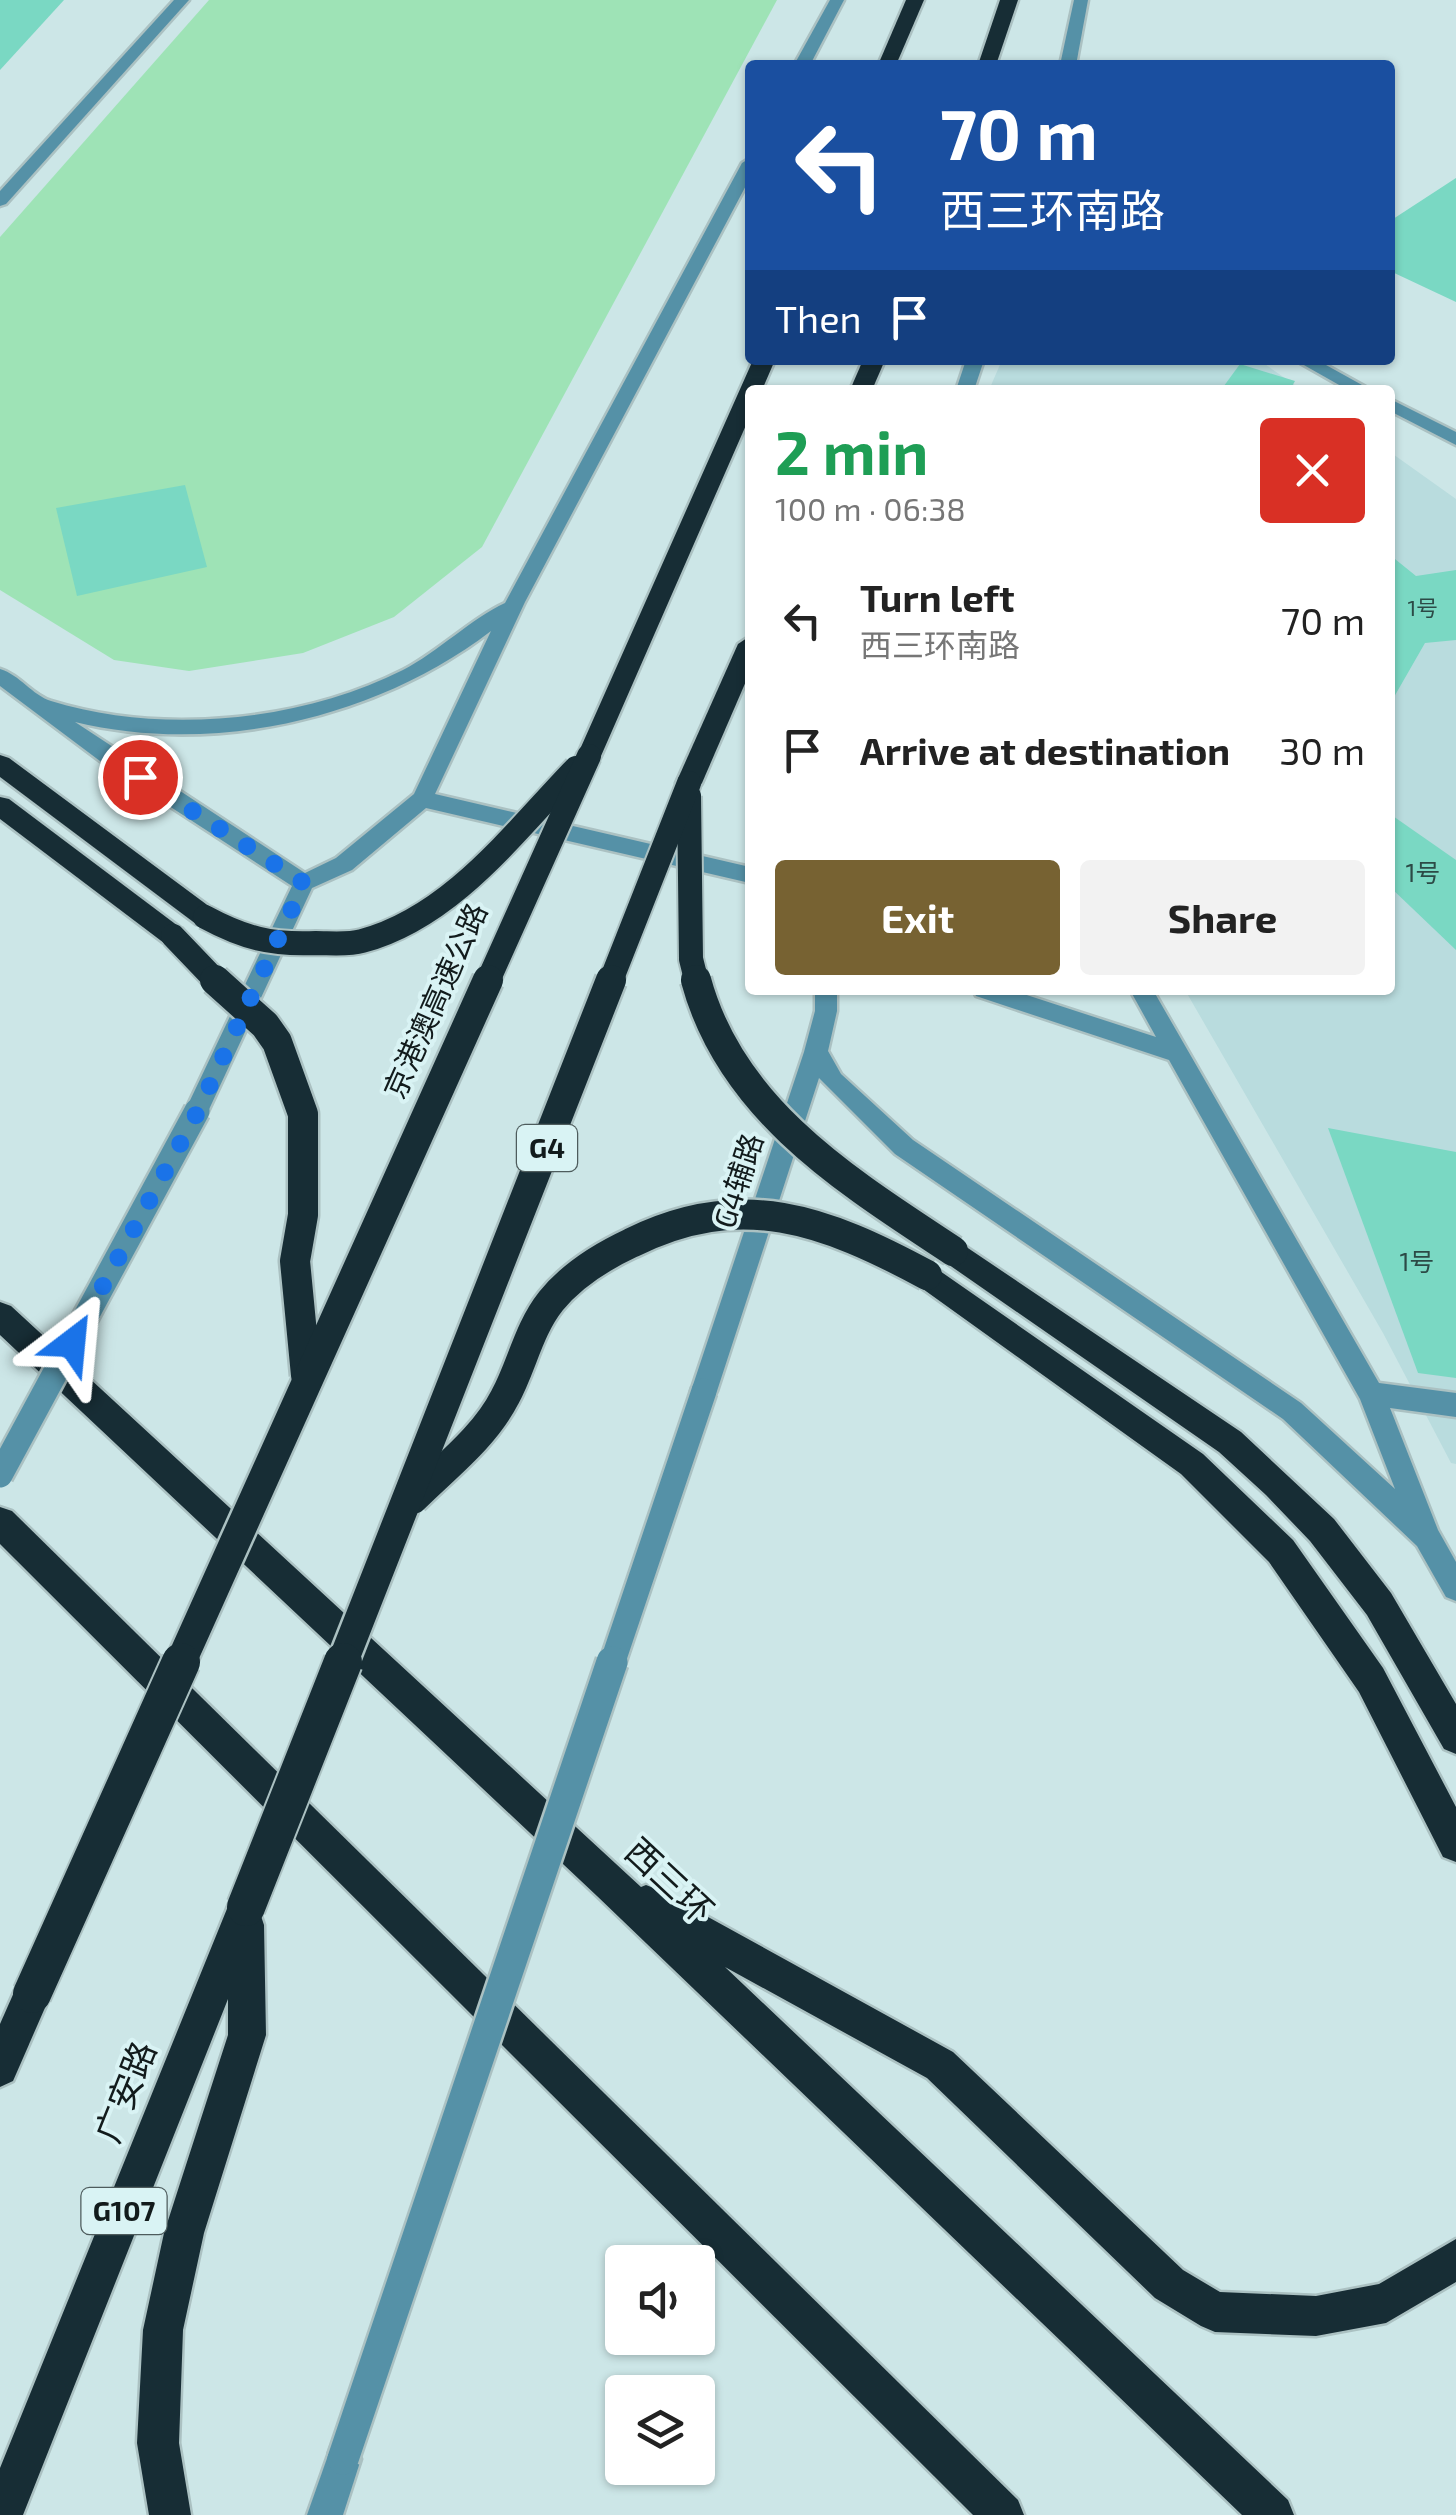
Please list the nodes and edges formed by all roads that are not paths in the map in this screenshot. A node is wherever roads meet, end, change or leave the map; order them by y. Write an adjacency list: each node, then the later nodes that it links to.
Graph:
1 (182, 0): 11 (street)
2 (837, 0): 6 (street)
3 (915, 0): 7 (highway)
4 (1009, 0): 8 (highway)
5 (1081, 0): 9 (street)
6 (805, 60)
7 (890, 60)
8 (989, 60)
9 (1069, 60)
10 (745, 172): 17 (street)
11 (0, 201)
12 (1314, 365): 13 (street)
13 (1352, 385)
14 (745, 403): 21 (highway, 京港澳高速公路)
15 (1395, 407): 16 (street)
16 (1456, 438)
17 (515, 602): 20 (street); 24 (street)
18 (745, 655): 23 (highway, G4)
19 (0, 676): 20 (street)
20 (42, 706): 27 (street)
21 (588, 756): 22 (highway, bridge); 34 (highway, 京港澳高速公路, bridge)
22 (0, 764)
23 (689, 784): 38 (highway, G4, bridge); 42 (highway, bridge)
24 (422, 799): 26 (street); 27 (street)
25 (0, 806): 34 (highway, bridge)
26 (745, 874)
27 (304, 883): 37 (street, bridge)
28 (826, 995): 31 (street, G4辅路)
29 (999, 995): 32 (street)
30 (1144, 995): 32 (street)
31 (816, 1052): 40 (street); 53 (street, G4辅路, bridge)
32 (1174, 1052): 35 (street)
33 (0, 1316): 45 (highway, 西三环)
34 (306, 1378): 47 (highway, 京港澳高速公路, bridge)
35 (1371, 1394): 36 (street); 40 (street)
36 (1456, 1405)
37 (0, 1475)
38 (401, 1512): 43 (highway, G4, bridge); 44 (highway, bridge)
39 (0, 1522): 54 (highway)
40 (1427, 1536): 41 (street)
41 (1456, 1588)
42 (1456, 1736)
43 (305, 1755): 46 (highway, 广安路 / G107, bridge)
44 (1456, 1844)
45 (610, 1883): 50 (highway); 55 (highway, 西三环)
46 (246, 1907): 51 (highway, 广安路 / G107); 52 (highway)
47 (32, 1994): 48 (highway); 49 (highway)
48 (0, 2026)
49 (0, 2068)
50 (1456, 2260)
51 (2, 2515)
52 (170, 2515)
53 (326, 2515)
54 (1003, 2515)
55 (1273, 2515)

